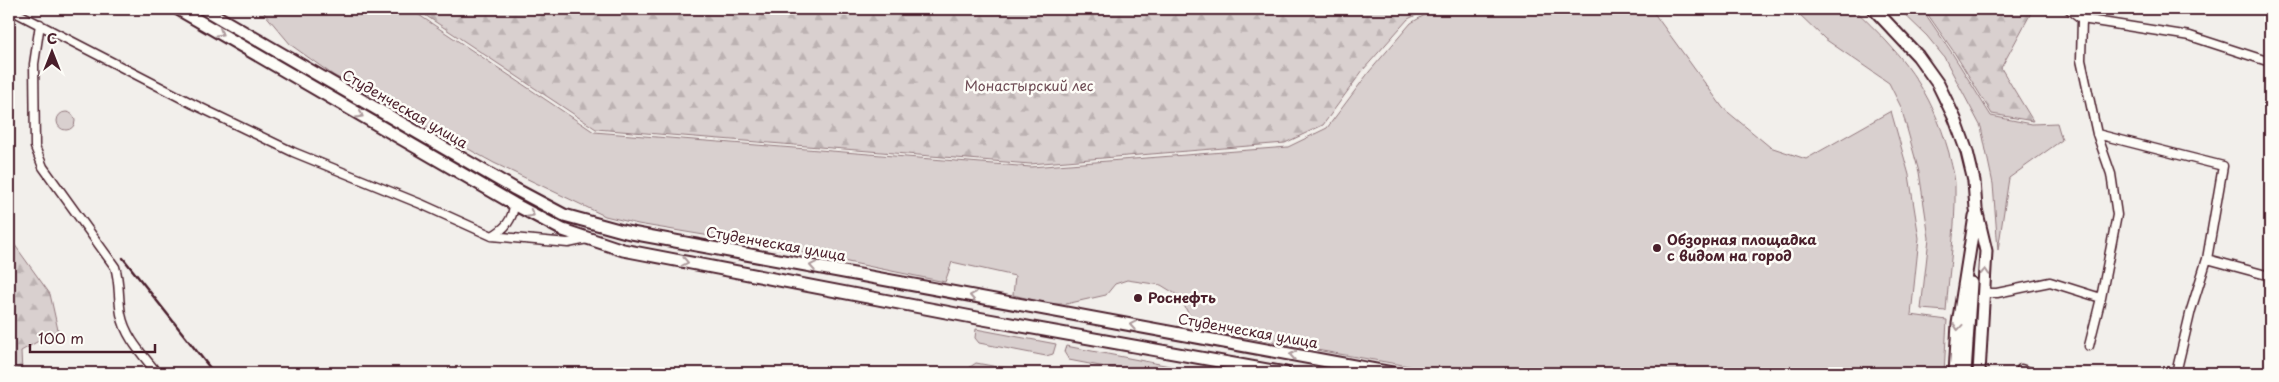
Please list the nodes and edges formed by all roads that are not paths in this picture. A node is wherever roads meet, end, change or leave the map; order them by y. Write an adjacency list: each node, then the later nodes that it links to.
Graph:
1 (9, 9): 7 (street)
2 (178, 9): 10 (main road, Студенческая улица, one-way to 10)
3 (204, 9): 22 (main road, Студенческая улица, one-way to 3)
4 (1874, 9): 11 (main road)
5 (2069, 9): 6 (street)
6 (2082, 18): 8 (street); 9 (street)
7 (40, 24): 12 (street); 20 (street)
8 (2270, 62)
9 (2097, 134): 14 (street); 17 (street)
10 (514, 204): 12 (street); 13 (main road, Студенческая улица, one-way to 13)
11 (1976, 209): 16 (main road, one-way to 11); 23 (main road, one-way to 23); 24 (main road)
12 (492, 236): 13 (street)
13 (587, 239): 21 (main road, Студенческая улица, one-way to 21)
14 (2207, 259): 15 (street); 27 (street)
15 (2270, 276)
16 (1984, 293): 17 (street); 25 (main road)
17 (2101, 298): 18 (street)
18 (2088, 346)
19 (2021, 369): 26 (street)
20 (157, 373)
21 (1286, 373)
22 (1392, 373)
23 (1955, 373)
24 (1965, 373)
25 (1978, 373)
26 (2033, 373)
27 (2176, 373)

